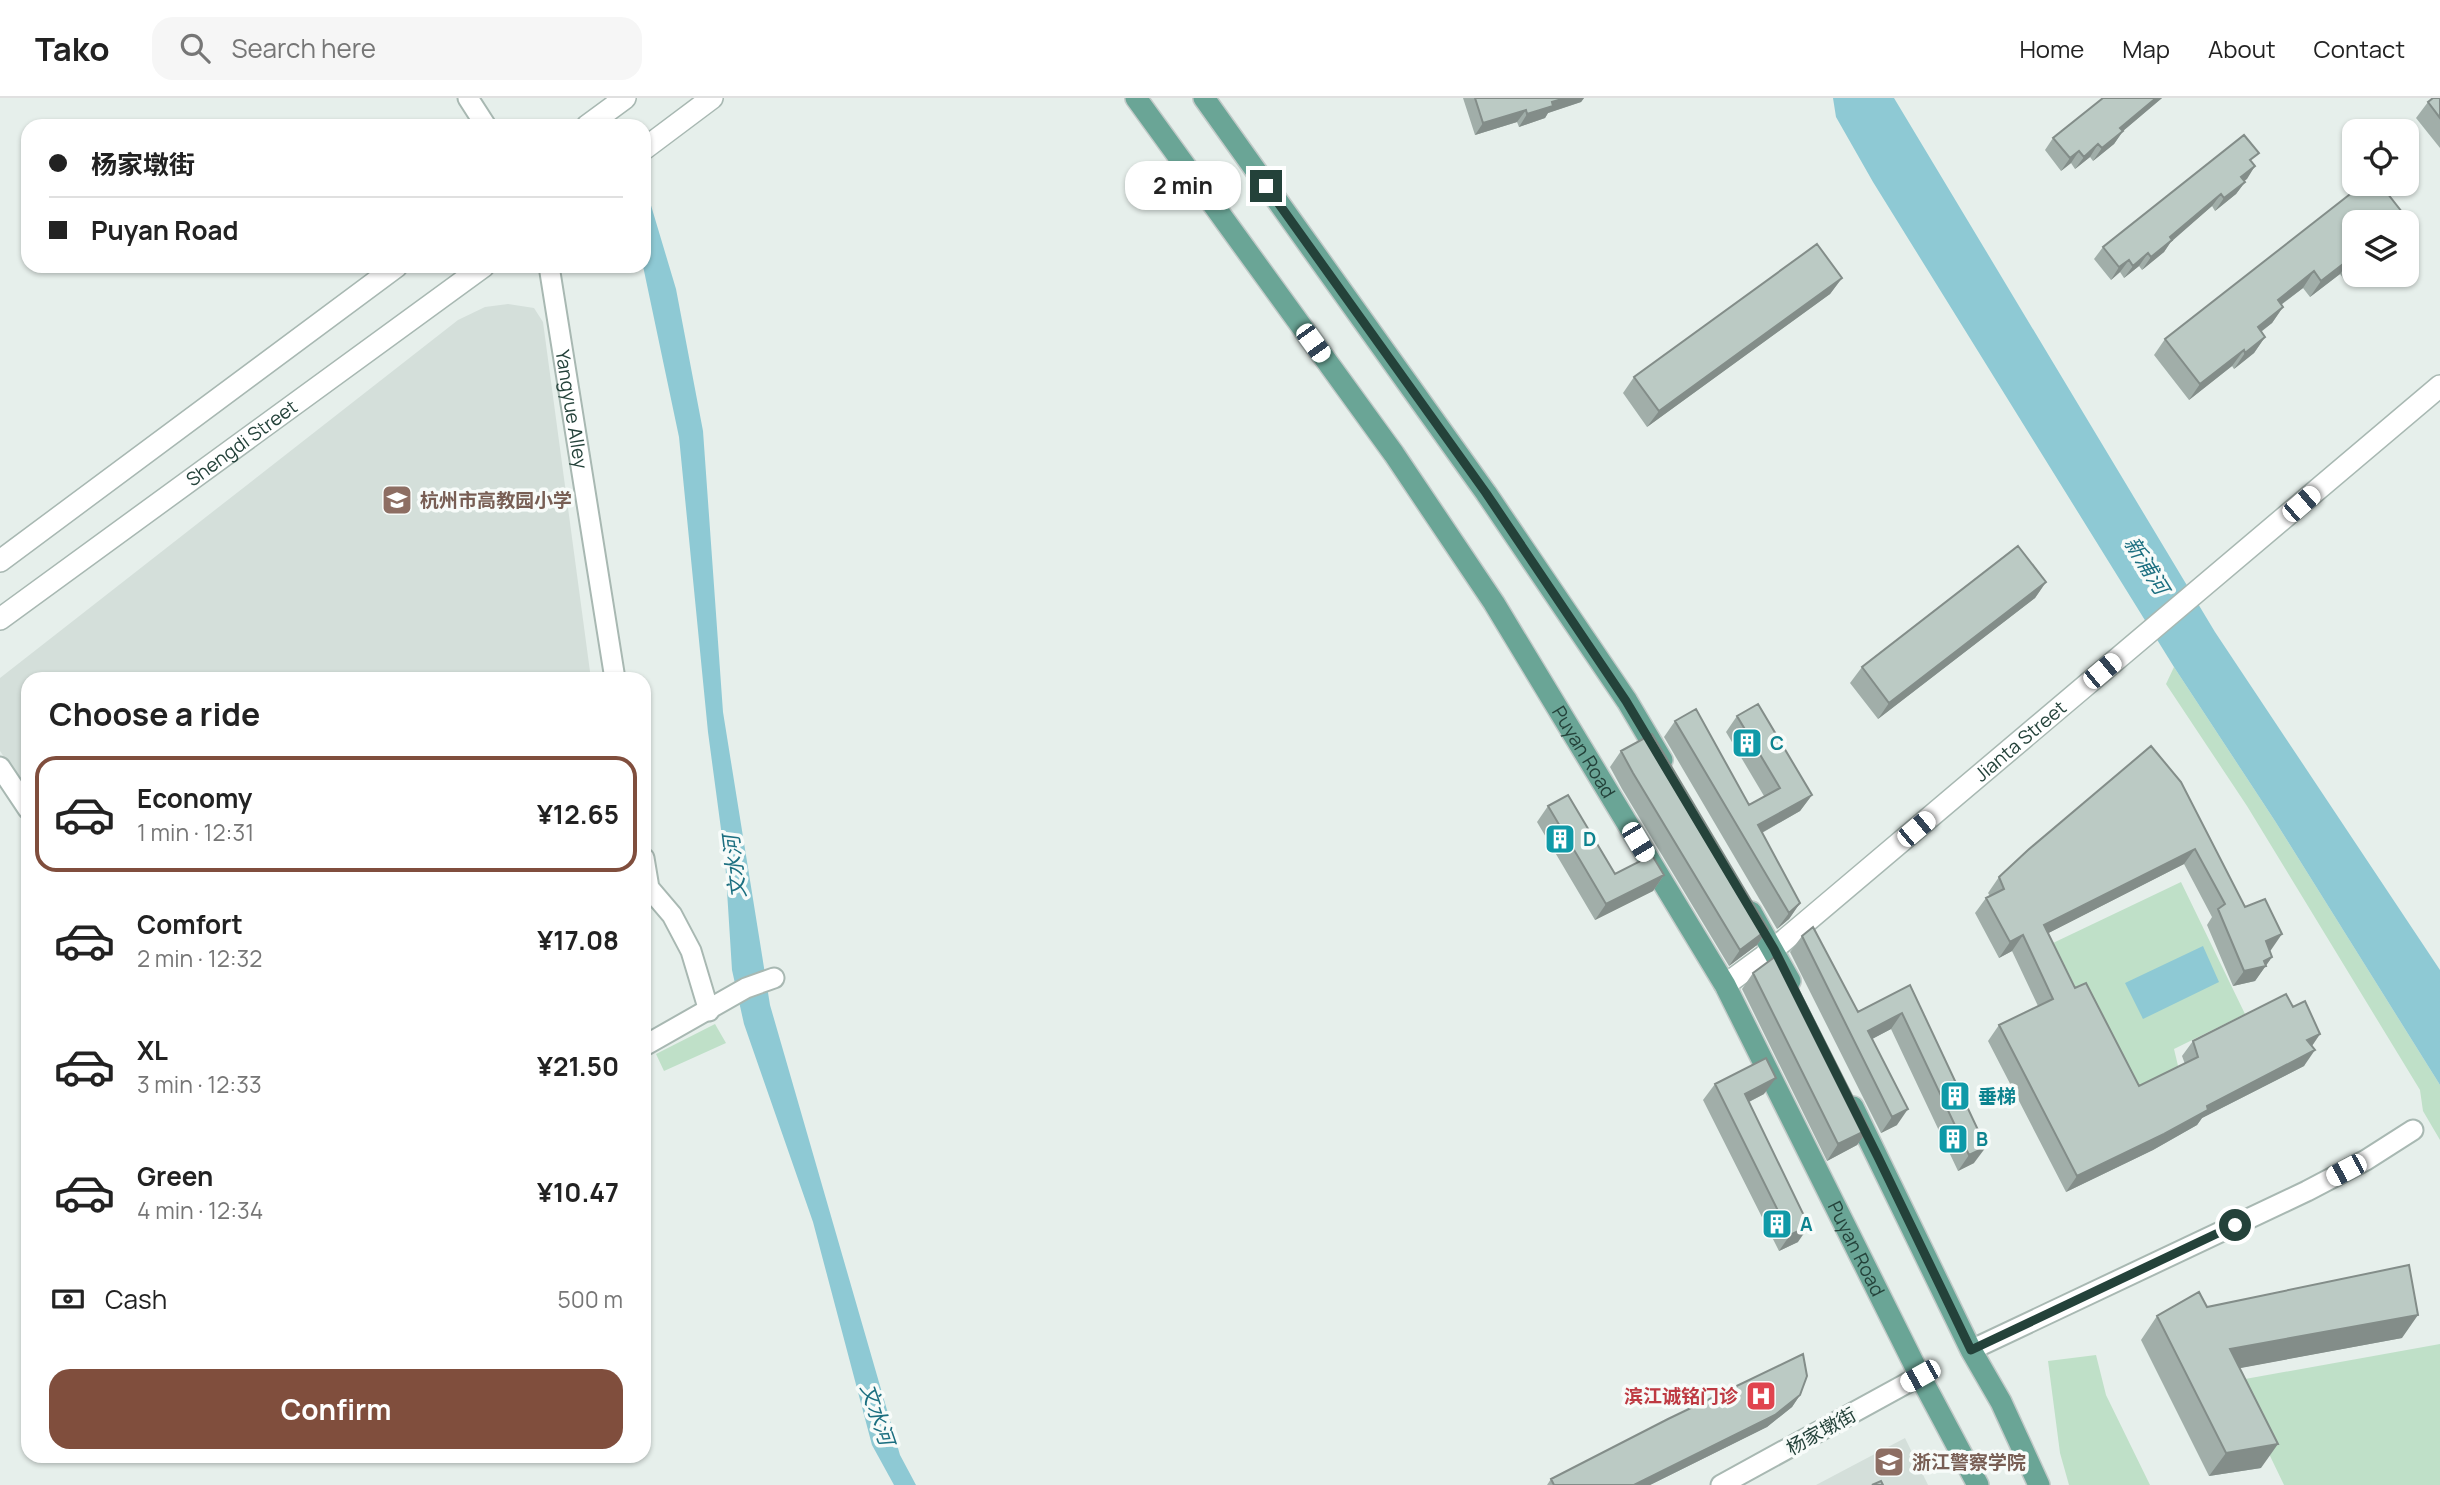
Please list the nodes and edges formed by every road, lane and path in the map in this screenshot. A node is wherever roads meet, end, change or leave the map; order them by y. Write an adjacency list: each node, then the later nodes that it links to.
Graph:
1 (468, 98): 6 (street)
2 (712, 98): 8 (street)
3 (1136, 98): 23 (main road, Puyan Road)
4 (1204, 98): 17 (main road)
5 (619, 103): 7 (street)
6 (482, 119)
7 (597, 119)
8 (651, 144)
9 (388, 273): 13 (street)
10 (474, 273): 14 (street, Shengdi Street)
11 (550, 273): 15 (street, Yangyue Alley)
12 (2440, 386): 21 (street, Jianta Street)
13 (0, 561)
14 (0, 619)
15 (614, 672)
16 (0, 767): 18 (street)
17 (1675, 783)
18 (21, 798)
19 (651, 890): 25 (street)
20 (1739, 890): 21 (main road)
21 (1774, 949): 23 (street, Jianta Street); 24 (main road)
22 (774, 978): 25 (street)
23 (1725, 985): 30 (main road, Puyan Road)
24 (1798, 998)
25 (709, 1011): 26 (street)
26 (651, 1042)
27 (1841, 1084): 29 (main road)
28 (2413, 1130): 29 (street)
29 (1971, 1350): 33 (main road)
30 (1920, 1376): 31 (street, 杨家墩街); 32 (main road, Puyan Road)
31 (1721, 1485)
32 (1978, 1485)
33 (2039, 1485)

